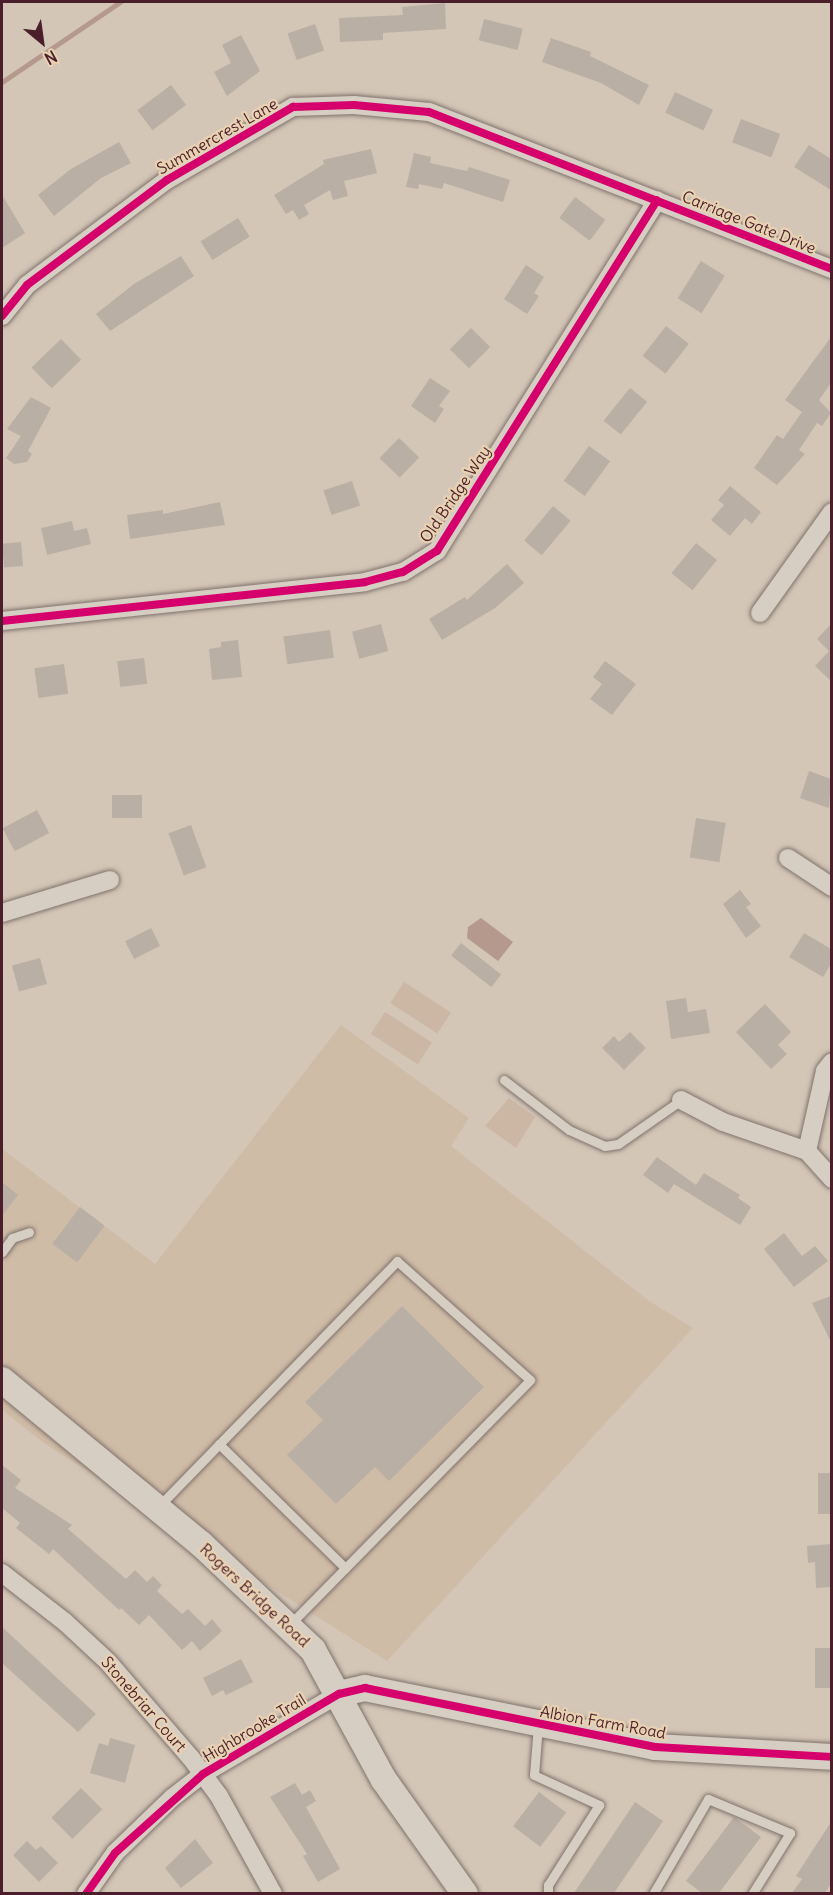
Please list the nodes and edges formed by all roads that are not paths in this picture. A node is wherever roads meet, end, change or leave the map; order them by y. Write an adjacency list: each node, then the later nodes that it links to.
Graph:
1 (657, 200): 2 (street, Carriage Gate Drive); 3 (street, Summercrest Lane); 6 (street, Old Bridge Way)
2 (831, 269)
3 (2, 316)
4 (831, 512): 5 (street)
5 (760, 613)
6 (2, 621)
7 (788, 858): 9 (street)
8 (110, 880): 10 (street)
9 (831, 887)
10 (2, 913)
11 (831, 1062): 14 (street)
12 (504, 1080): 13 (lane)
13 (681, 1100): 14 (street)
14 (807, 1151): 15 (street)
15 (831, 1179)
16 (29, 1232): 17 (lane)
17 (2, 1252)
18 (2, 1380): 20 (street, Rogers Bridge Road)
19 (219, 1444): 20 (lane); 21 (lane); 21 (lane)
20 (158, 1507): 23 (street, Rogers Bridge Road)
21 (345, 1568): 23 (lane)
22 (2, 1573): 27 (street, Stonebriar Court)
23 (289, 1624): 24 (street, Rogers Bridge Road)
24 (339, 1694): 25 (street, Albion Farm Road); 27 (street, Highbrooke Trail); 30 (street, Rogers Bridge Road)
25 (538, 1725): 26 (street, Albion Farm Road); 31 (lane)
26 (831, 1757)
27 (203, 1774): 28 (street, Highbrooke Trail); 29 (street, Stonebriar Court)
28 (86, 1893)
29 (273, 1893)
30 (465, 1893)
31 (548, 1893)
32 (653, 1893): 33 (lane)
33 (752, 1893)

